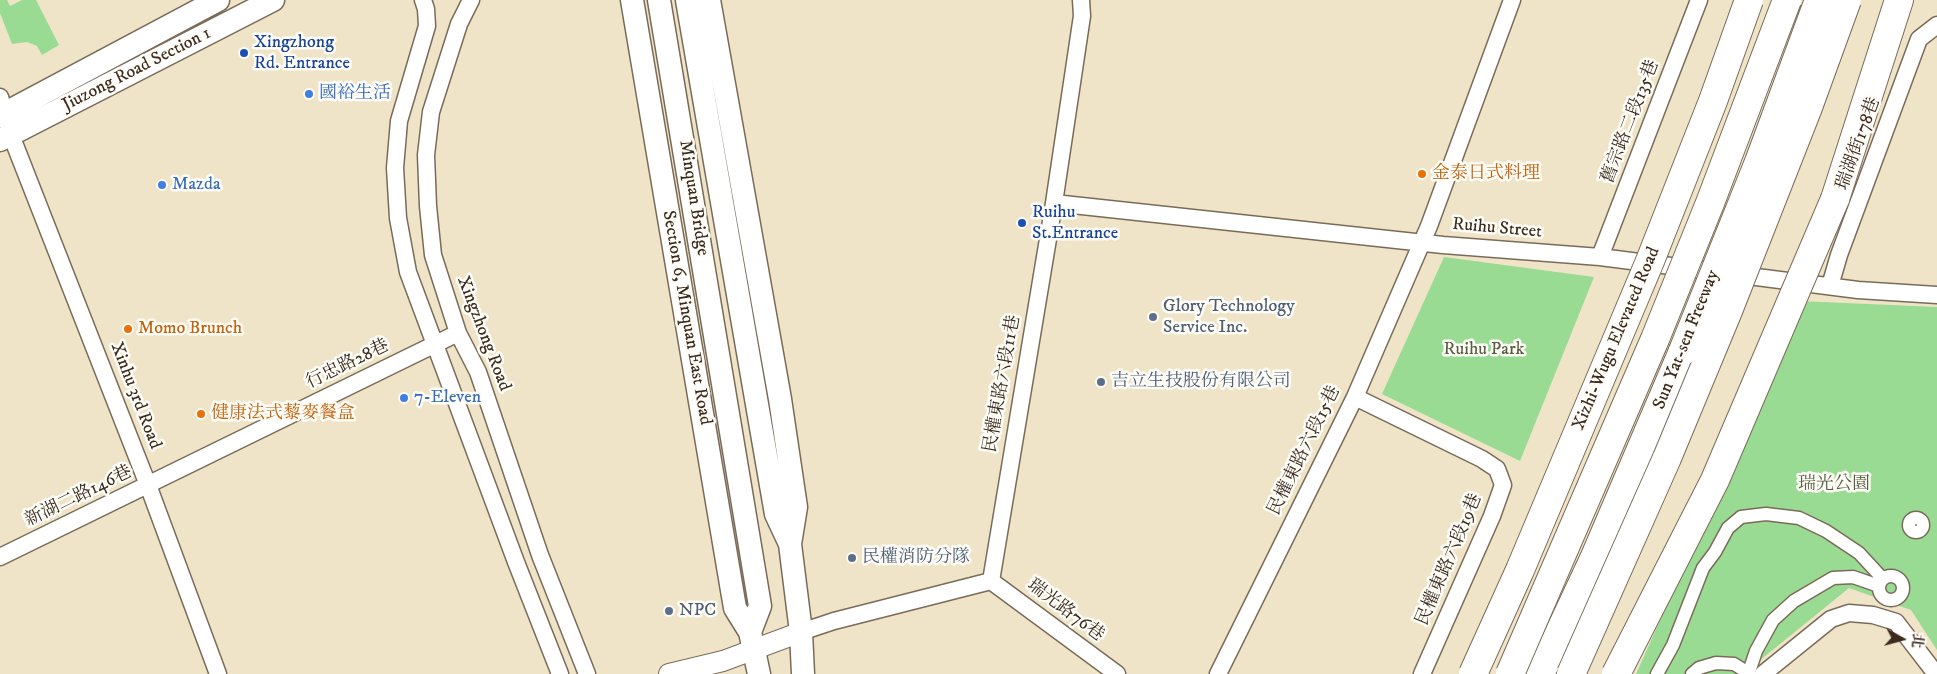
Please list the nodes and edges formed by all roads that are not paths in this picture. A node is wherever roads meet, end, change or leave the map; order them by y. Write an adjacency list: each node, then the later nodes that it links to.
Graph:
1 (218, 0): 18 (main road, Jiuzong Road Section 1)
2 (273, 0): 18 (main road, Jiuzong Road Section 1)
3 (423, 0): 25 (street)
4 (471, 0): 24 (street, Xingzhong Road)
5 (632, 0): 36 (main road, Section 6, Minquan East Road)
6 (660, 0): 26 (main road, Minquan Bridge)
7 (687, 0): 29 (main road, Minquan Bridge)
8 (709, 0): 29 (main road)
9 (1081, 0): 19 (street, 民權東路六段11巷)
10 (1512, 0): 20 (street, 民權東路六段15巷)
11 (1699, 0): 21 (street, 舊宗路二段135巷)
12 (1749, 0): 47 (highway, Xizhi-Wugu Elevated Road, bridge)
13 (1787, 0): 48 (highway, Sun Yat-sen Freeway, bridge)
14 (1819, 0): 49 (highway, Sun Yat-sen Freeway, bridge)
15 (1846, 0): 50 (highway, bridge)
16 (1899, 0): 51 (highway, bridge)
17 (1937, 25): 22 (street, 瑞湖街178巷)
18 (3, 120): 28 (street, Xinhu 3rd Road)
19 (1054, 203): 20 (street, Ruihu Street); 31 (street, 民權東路六段11巷)
20 (1422, 242): 21 (street, Ruihu Street); 27 (street, 民權東路六段15巷)
21 (1600, 257): 22 (street, Ruihu Street)
22 (1830, 286): 23 (street, Ruihu Street)
23 (1937, 295)
24 (458, 333): 25 (street, 行忠路28巷); 40 (street, Xingzhong Road)
25 (434, 345): 28 (street, 行忠路28巷); 39 (street)
26 (726, 395): 36 (main road, Section 6, Minquan East Road)
27 (1354, 397): 45 (street, 民權東路六段15巷); 46 (street, 民權東路六段19巷)
28 (148, 486): 30 (street, 新湖二路146巷); 38 (street, Xinhu 3rd Road)
29 (790, 544): 35 (main road)
30 (0, 558)
31 (990, 581): 35 (street); 44 (street, 瑞光路76巷)
32 (1881, 582): 33 (street); 33 (street); 37 (street); 52 (street)
33 (1886, 599): 34 (street)
34 (1880, 617): 37 (street); 54 (street)
35 (801, 632): 36 (street); 43 (main road)
36 (752, 642): 41 (street); 42 (main road, Section 6, Minquan East Road)
37 (1760, 673): 53 (street)
38 (218, 674)
39 (560, 674)
40 (587, 674)
41 (669, 674)
42 (758, 674)
43 (803, 674)
44 (1116, 674)
45 (1218, 674)
46 (1422, 674)
47 (1473, 674)
48 (1510, 674)
49 (1540, 674)
50 (1571, 674)
51 (1616, 674)
52 (1657, 674)
53 (1692, 674)
54 (1936, 674)

